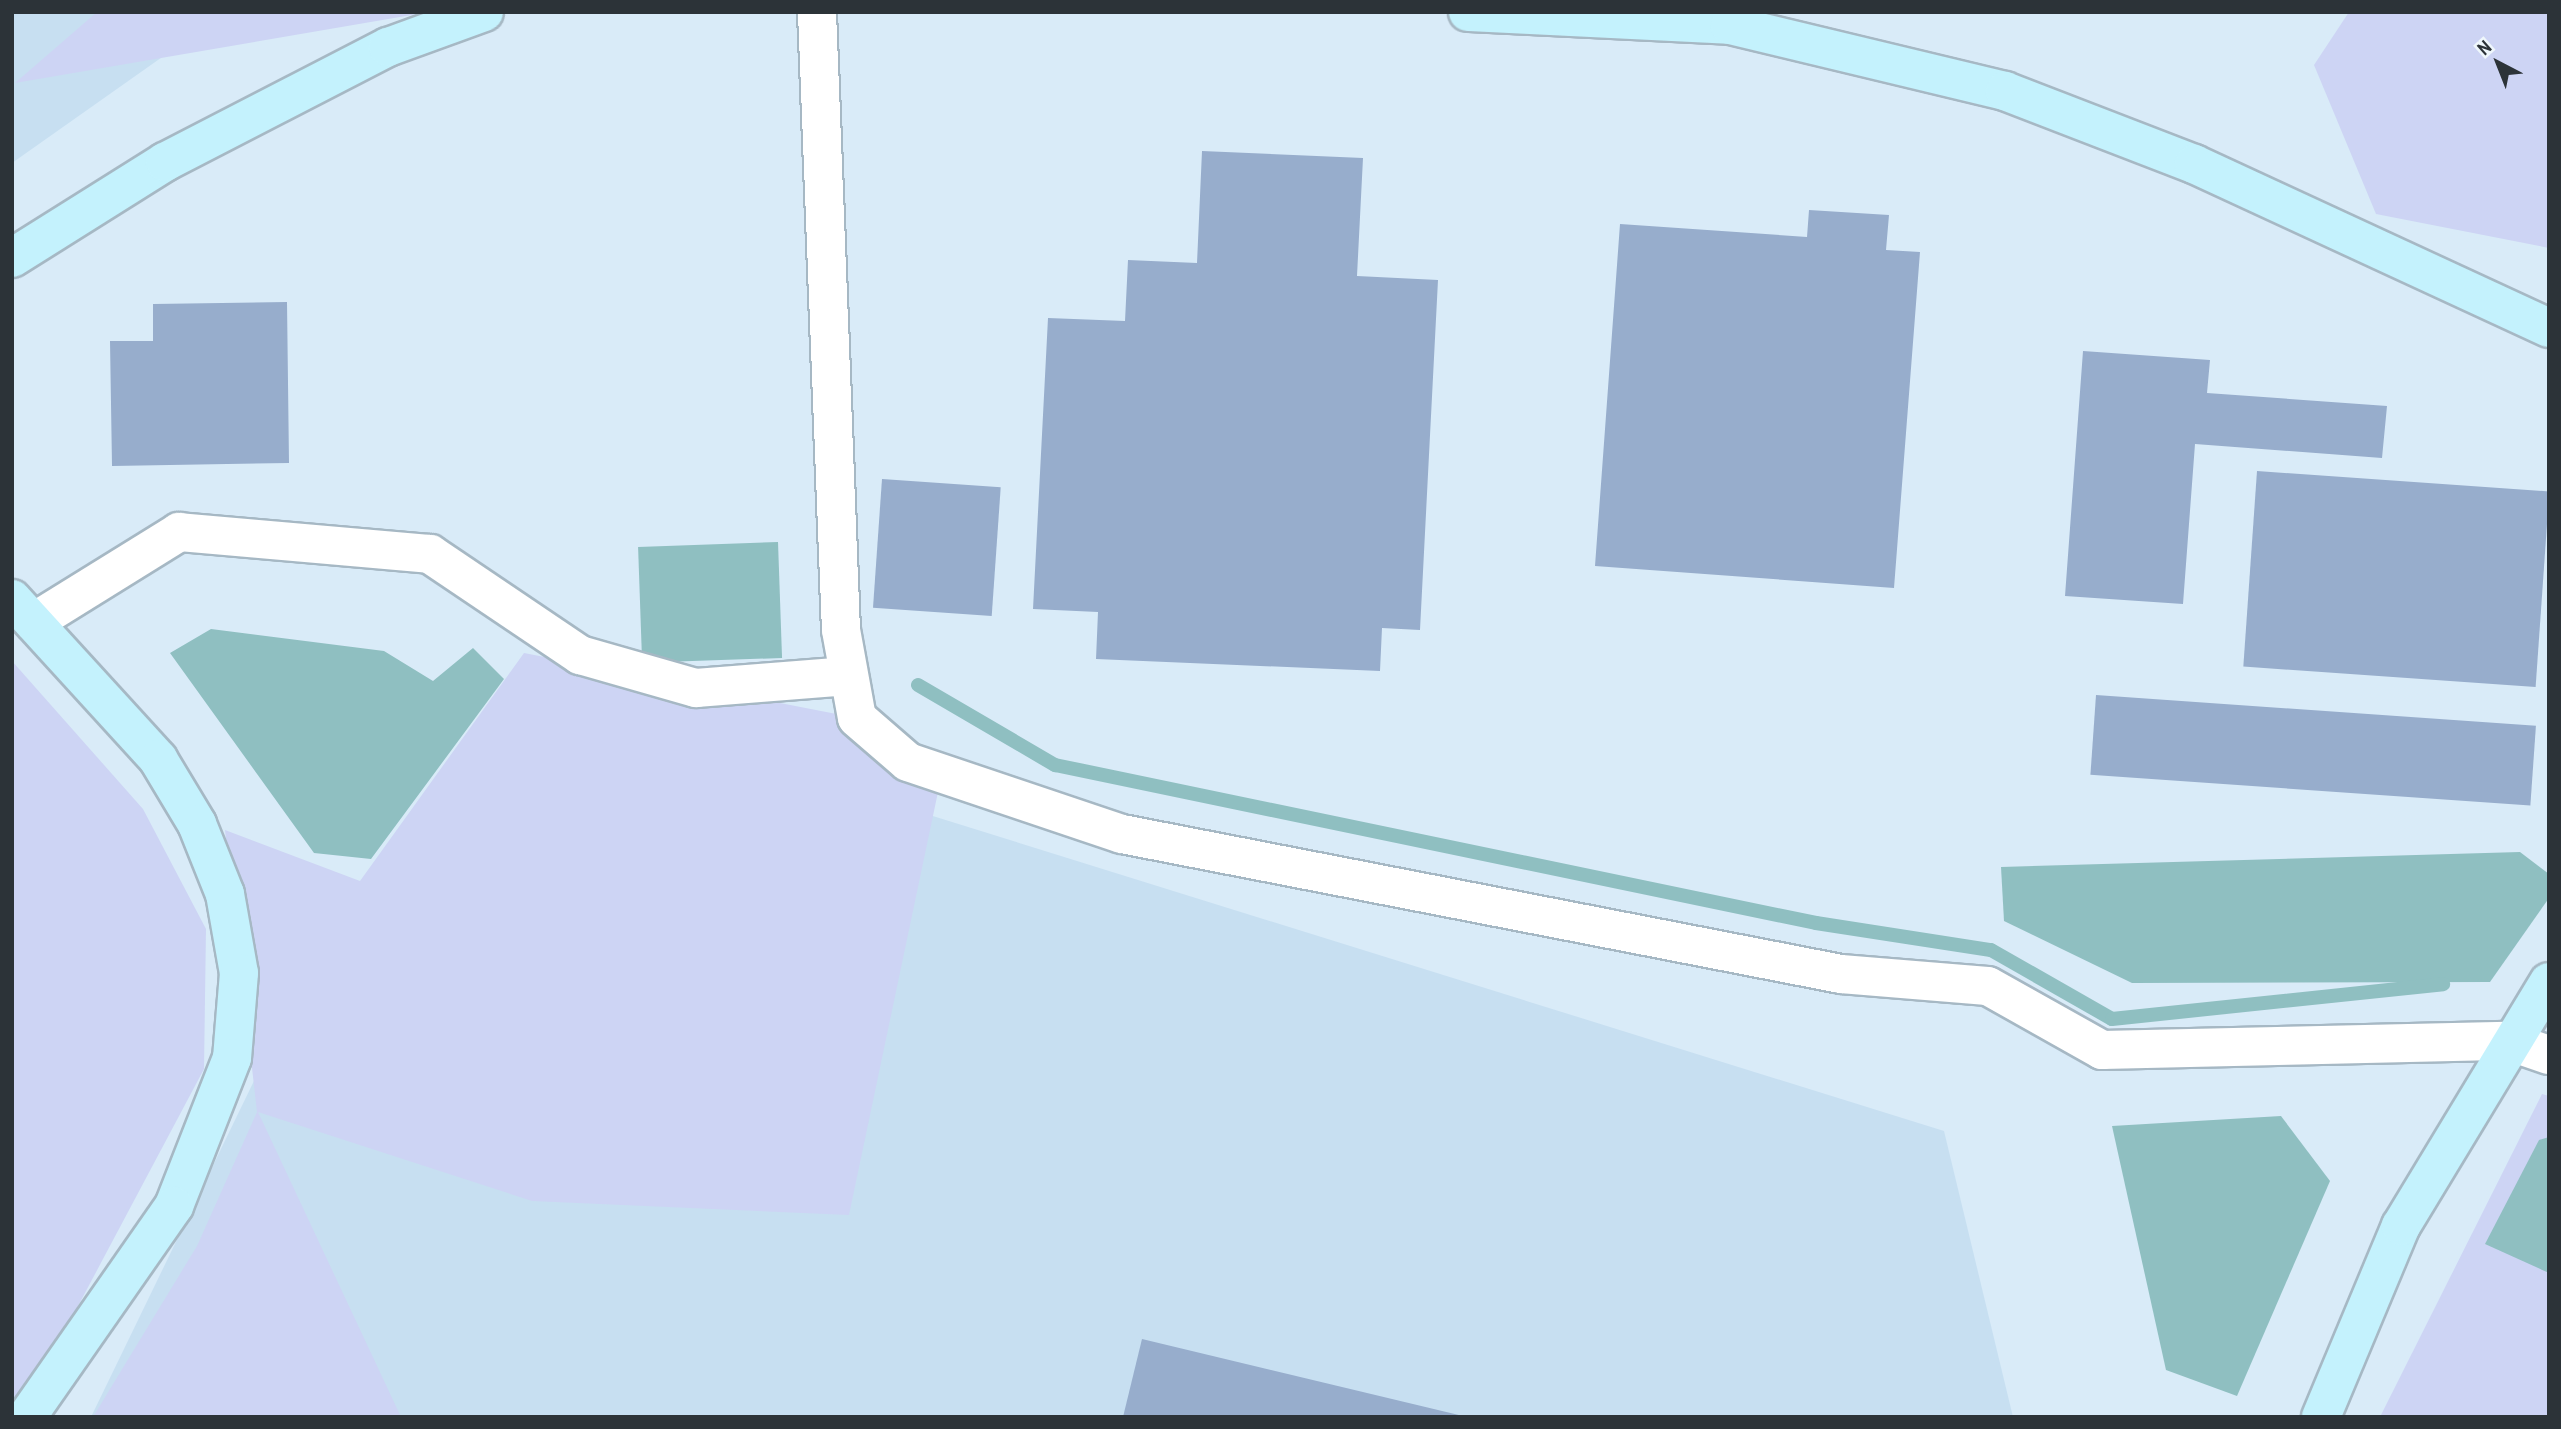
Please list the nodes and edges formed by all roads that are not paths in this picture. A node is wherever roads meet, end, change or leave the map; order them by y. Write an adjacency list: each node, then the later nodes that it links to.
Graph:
1 (484, 12): 4 (street)
2 (817, 12): 7 (street)
3 (1468, 12): 5 (street)
4 (12, 258)
5 (2549, 328)
6 (23, 610): 7 (street); 11 (street)
7 (849, 676): 9 (street)
8 (2549, 982): 9 (street)
9 (2508, 1041): 10 (street); 12 (street)
10 (2549, 1055)
11 (27, 1417)
12 (2321, 1417)

